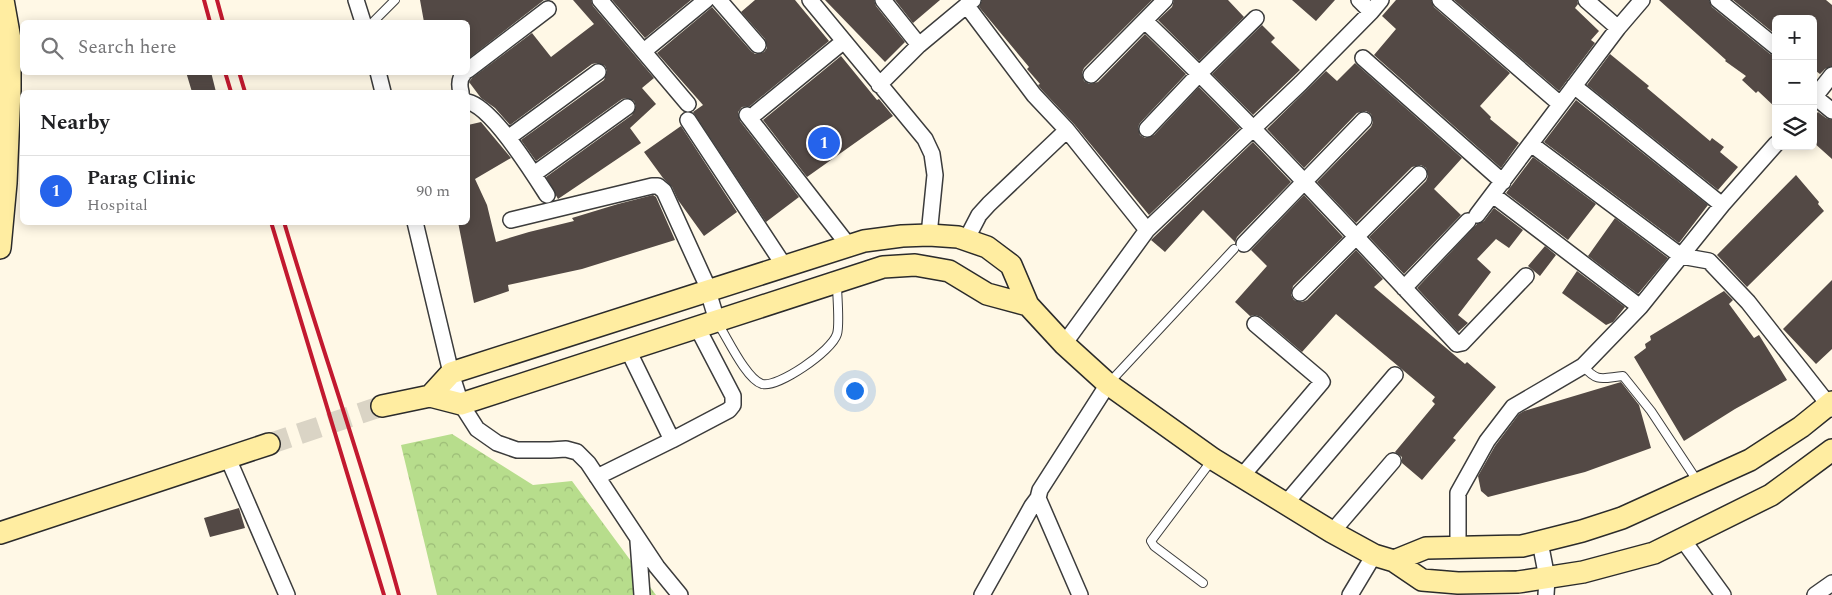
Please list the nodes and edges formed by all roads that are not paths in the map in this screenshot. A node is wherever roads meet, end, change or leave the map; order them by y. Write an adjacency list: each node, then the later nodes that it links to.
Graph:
1 (3, 0): 69 (street)
2 (356, 0): 20 (street)
3 (394, 0): 21 (lane)
4 (600, 0): 28 (street)
5 (706, 0): 28 (street)
6 (719, 0): 26 (street)
7 (810, 0): 24 (street)
8 (883, 0): 27 (street)
9 (1165, 0): 22 (street)
10 (1359, 0): 18 (street)
11 (1381, 0): 18 (street)
12 (1440, 0): 43 (street)
13 (1586, 0): 23 (street)
14 (1642, 0): 23 (street)
15 (1718, 0): 25 (street)
16 (970, 3): 27 (street); 50 (street)
17 (548, 9): 30 (street)
18 (1371, 12): 49 (street)
19 (1256, 18): 32 (street)
20 (362, 20)
21 (376, 20)
22 (1145, 21): 32 (street); 35 (street)
23 (1618, 28): 37 (street)
24 (844, 41): 36 (street); 67 (street)
25 (1772, 44)
26 (758, 45)
27 (919, 45): 36 (street)
28 (644, 51): 42 (street)
29 (1363, 58): 57 (street)
30 (470, 68)
31 (598, 72): 51 (street)
32 (1200, 73): 48 (street); 49 (street)
33 (379, 75): 39 (street)
34 (463, 75): 40 (street)
35 (1091, 75)
36 (879, 85): 64 (street)
37 (1574, 86): 43 (street); 60 (street)
38 (1819, 87): 45 (street)
39 (382, 90)
40 (460, 90)
41 (470, 103): 51 (street)
42 (688, 104)
43 (1560, 104): 52 (street)
44 (627, 107): 54 (street)
45 (1832, 111)
46 (688, 120): 71 (street)
47 (1364, 120): 56 (street)
48 (1147, 129)
49 (1254, 129): 56 (street); 63 (street)
50 (1066, 130): 63 (street); 66 (street)
51 (508, 138): 54 (street)
52 (1531, 144): 57 (street); 70 (street)
53 (1772, 149): 60 (street)
54 (534, 174): 58 (street)
55 (1418, 174): 65 (street)
56 (1304, 182): 65 (street); 68 (street)
57 (1503, 182): 59 (street)
58 (547, 195)
59 (1493, 195): 74 (street); 78 (street)
60 (1722, 205): 70 (street)
61 (511, 220): 75 (street)
62 (416, 225): 84 (street)
63 (1147, 230): 81 (street)
64 (929, 235): 66 (street); 67 (street)
65 (1356, 238): 74 (street); 76 (street)
66 (966, 240): 77 (street)
67 (849, 246): 71 (street)
68 (1239, 246): 86 (lane)
69 (0, 248)
70 (1681, 256): 78 (street); 89 (street)
71 (785, 267): 75 (street)
72 (1526, 276): 74 (street)
73 (837, 282): 77 (street); 79 (street); 79 (lane)
74 (1404, 288)
75 (708, 291): 79 (street); 84 (street)
76 (1300, 293)
77 (1028, 305): 81 (street)
78 (1640, 307): 83 (street)
79 (707, 324): 82 (street); 91 (street)
80 (1255, 324): 97 (street)
81 (1064, 344): 86 (street)
82 (628, 350): 88 (street); 91 (street)
83 (1583, 366): 99 (lane); 107 (street)
84 (451, 373): 87 (street); 88 (street)
85 (1395, 375): 101 (street)
86 (1108, 384): 95 (street); 100 (street)
87 (430, 396): 88 (street); 90 (street)
88 (461, 404): 98 (street)
89 (1831, 405): 99 (street)
90 (382, 406)
91 (672, 440): 98 (street)
92 (269, 444): 94 (street)
93 (1832, 450): 105 (street)
94 (227, 456): 103 (street); 112 (street)
95 (1213, 459): 97 (street); 109 (lane)
96 (1393, 461): 102 (street)
97 (1242, 476): 101 (street)
98 (597, 477): 104 (street)
99 (1699, 483): 106 (street)
100 (1038, 498): 115 (street); 116 (street)
101 (1286, 504): 102 (street)
102 (1332, 532): 108 (street)
103 (0, 533)
104 (638, 539): 113 (street); 114 (street)
105 (1683, 540): 111 (street); 118 (street)
106 (1540, 542): 107 (street); 111 (street)
107 (1458, 548): 108 (street)
108 (1384, 558): 111 (street); 117 (street)
109 (1203, 583)
110 (1832, 584): 119 (street)
111 (1546, 586)
112 (287, 595)
113 (642, 595)
114 (680, 595)
115 (982, 595)
116 (1080, 595)
117 (1350, 595)
118 (1723, 595)
119 (1815, 595)

